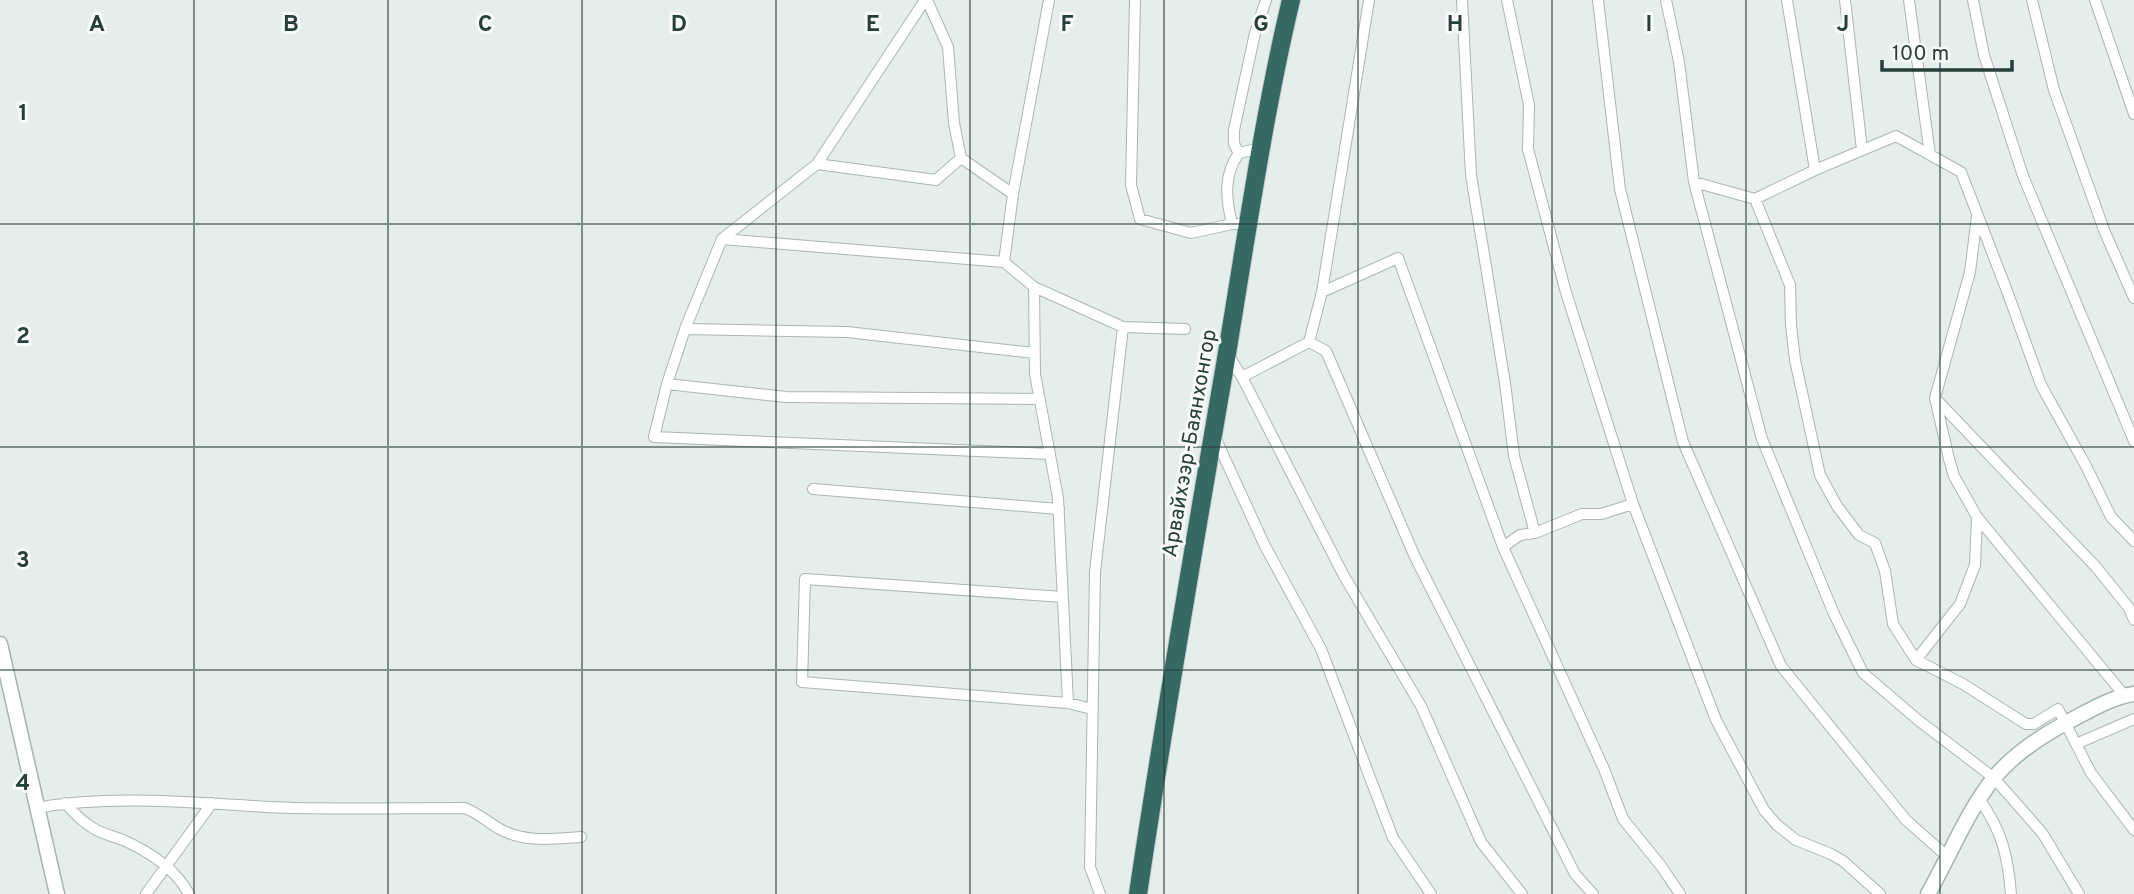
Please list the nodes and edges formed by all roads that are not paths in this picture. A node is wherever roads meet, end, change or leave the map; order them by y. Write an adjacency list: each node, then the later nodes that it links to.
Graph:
1 (926, 0): 22 (street); 23 (street)
2 (1049, 0): 26 (street)
3 (1135, 0): 29 (street)
4 (1266, 0): 20 (street)
5 (1369, 0): 33 (street)
6 (1462, 0): 52 (street)
7 (1507, 0): 49 (street)
8 (1598, 0): 72 (street)
9 (1666, 0): 25 (street)
10 (1787, 0): 24 (street)
11 (1845, 0): 19 (street)
12 (1909, 0): 21 (street)
13 (1973, 0): 46 (street)
14 (2032, 0): 34 (street)
15 (2095, 0): 17 (street)
16 (1289, 1): 18 (highway, Арвайхээр-Баянхонгор)
17 (2134, 114)
18 (1262, 148): 20 (street); 29 (highway, Арвайхээр-Баянхонгор)
19 (1862, 150): 21 (street); 24 (street)
20 (1238, 153): 29 (street)
21 (1930, 155): 28 (street)
22 (961, 158): 23 (street); 26 (street)
23 (817, 164): 30 (street)
24 (1815, 170): 27 (street)
25 (1694, 182): 27 (street); 65 (street)
26 (1013, 194): 31 (street)
27 (1755, 199): 58 (street)
28 (1978, 215): 43 (street); 53 (street)
29 (1240, 225): 40 (highway, Арвайхээр-Баянхонгор)
30 (722, 239): 31 (street); 36 (street)
31 (1004, 262): 32 (street)
32 (1034, 287): 35 (street); 39 (street)
33 (1322, 292): 38 (street); 54 (street)
34 (2134, 298)
35 (1123, 327): 37 (street); 61 (street)
36 (685, 329): 39 (street); 42 (street)
37 (1185, 330)
38 (1308, 342): 41 (street); 81 (street)
39 (1034, 353): 44 (street)
40 (1227, 353): 41 (street); 45 (highway, Арвайхээр-Баянхонгор)
41 (1242, 377): 80 (street)
42 (667, 384): 44 (street); 47 (street)
43 (1935, 398): 51 (street); 56 (street)
44 (1039, 399): 47 (street)
45 (1213, 433): 78 (highway, Арвайхээр-Баянхонгор); 79 (street)
46 (2134, 442)
47 (1050, 454): 50 (street)
48 (813, 489): 50 (street)
49 (1633, 504): 52 (street); 83 (street)
50 (1059, 509): 55 (street)
51 (1977, 517): 58 (street); 59 (street)
52 (1535, 533): 54 (street)
53 (2134, 541)
54 (1503, 547): 82 (street)
55 (1063, 597): 60 (street); 60 (street)
56 (2134, 620)
57 (0, 643): 69 (street)
58 (1916, 660): 63 (street)
59 (2129, 695): 63 (street)
60 (1069, 703): 61 (street)
61 (1092, 709): 77 (street)
62 (2134, 719): 64 (street)
63 (2066, 723): 64 (street); 65 (street)
64 (2076, 744): 70 (street)
65 (1994, 778): 66 (street); 86 (street)
66 (1979, 799): 72 (street); 85 (street)
67 (65, 803): 68 (street); 69 (street); 73 (street)
68 (212, 803): 71 (street); 73 (street)
69 (36, 808): 74 (street)
70 (2134, 830)
71 (581, 837)
72 (1949, 858): 84 (street)
73 (167, 866): 75 (street); 76 (street)
74 (57, 894)
75 (146, 894)
76 (189, 894)
77 (1100, 894)
78 (1138, 894)
79 (1431, 894)
80 (1522, 894)
81 (1593, 894)
82 (1679, 894)
83 (1881, 894)
84 (1928, 894)
85 (2011, 894)
86 (2079, 894)

